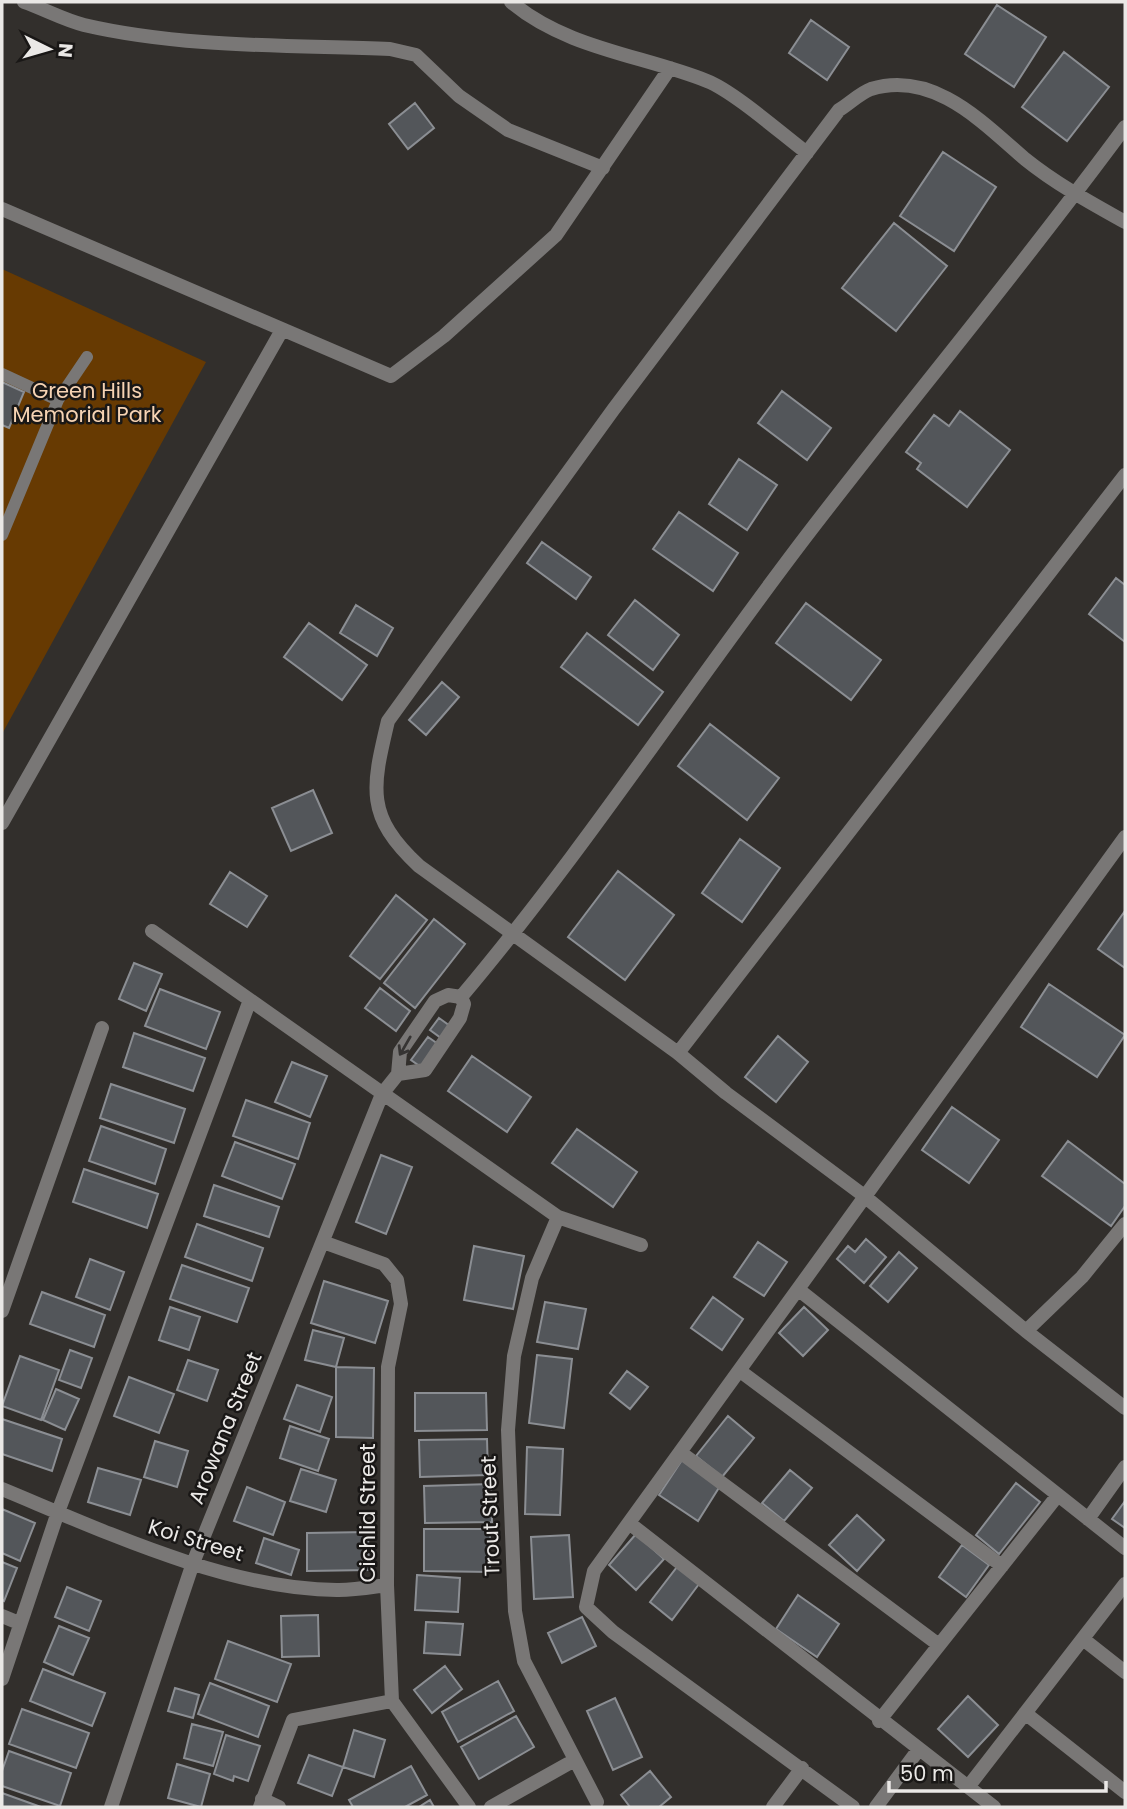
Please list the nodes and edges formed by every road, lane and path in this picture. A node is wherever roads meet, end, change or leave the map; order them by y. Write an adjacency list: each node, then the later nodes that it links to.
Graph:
1 (24, 2): 6 (street)
2 (511, 2): 3 (street)
3 (670, 68): 5 (street); 6 (street)
4 (1125, 127): 7 (street)
5 (807, 153): 7 (street); 19 (street)
6 (603, 168): 10 (street)
7 (1076, 194): 9 (street); 19 (street)
8 (2, 209): 10 (street)
9 (1125, 222)
10 (282, 330): 16 (street)
11 (87, 357): 13 (lane)
12 (2, 374): 13 (lane)
13 (58, 400): 15 (lane)
14 (1125, 475): 23 (street)
15 (2, 535)
16 (2, 823)
17 (1125, 837): 26 (street)
18 (152, 930): 21 (street)
19 (516, 933): 20 (street); 23 (street)
20 (461, 997): 24 (street, one-way to 24); 24 (street)
21 (250, 1000): 25 (street); 40 (street)
22 (102, 1028): 32 (street)
23 (678, 1053): 26 (street)
24 (398, 1074): 25 (street, Arowana Street)
25 (382, 1094): 27 (street); 29 (street, Arowana Street)
26 (863, 1195): 31 (street); 33 (street)
27 (558, 1217): 30 (street); 58 (street, Trout Street)
28 (1125, 1224): 33 (street)
29 (323, 1242): 44 (street, Arowana Street); 47 (street, Cichlid Street)
30 (641, 1245)
31 (799, 1290): 34 (street); 39 (street)
32 (2, 1311)
33 (1026, 1331): 35 (street)
34 (740, 1371): 36 (street); 45 (street)
35 (1125, 1408)
36 (680, 1452): 42 (street); 51 (street)
37 (1125, 1467): 41 (street)
38 (2, 1489): 40 (street, Koi Street)
39 (1058, 1495): 41 (street); 45 (street)
40 (58, 1512): 44 (street, Koi Street); 49 (street)
41 (1088, 1519): 43 (street)
42 (629, 1523): 56 (street); 59 (street)
43 (1125, 1548)
44 (193, 1563): 47 (street, Koi Street); 64 (street, Arowana Street)
45 (1002, 1566): 51 (street)
46 (1125, 1584): 50 (street)
47 (387, 1585): 54 (street, Cichlid Street)
48 (2, 1616): 49 (street)
49 (19, 1623): 53 (street)
50 (1083, 1639): 52 (street); 55 (street)
51 (939, 1645): 56 (street)
52 (1125, 1672)
53 (2, 1679)
54 (392, 1701): 63 (street); 66 (street)
55 (1025, 1713): 60 (street); 61 (street)
56 (879, 1721): 57 (street)
57 (919, 1749): 60 (street); 70 (street)
58 (573, 1761): 62 (street, Trout Street); 67 (street)
59 (802, 1768): 68 (street); 69 (street)
60 (968, 1787): 71 (street)
61 (1125, 1792)
62 (597, 1802)
63 (261, 1803): 65 (street)
64 (111, 1807)
65 (279, 1807)
66 (469, 1807)
67 (491, 1807)
68 (773, 1807)
69 (853, 1807)
70 (876, 1807)
71 (995, 1807)

